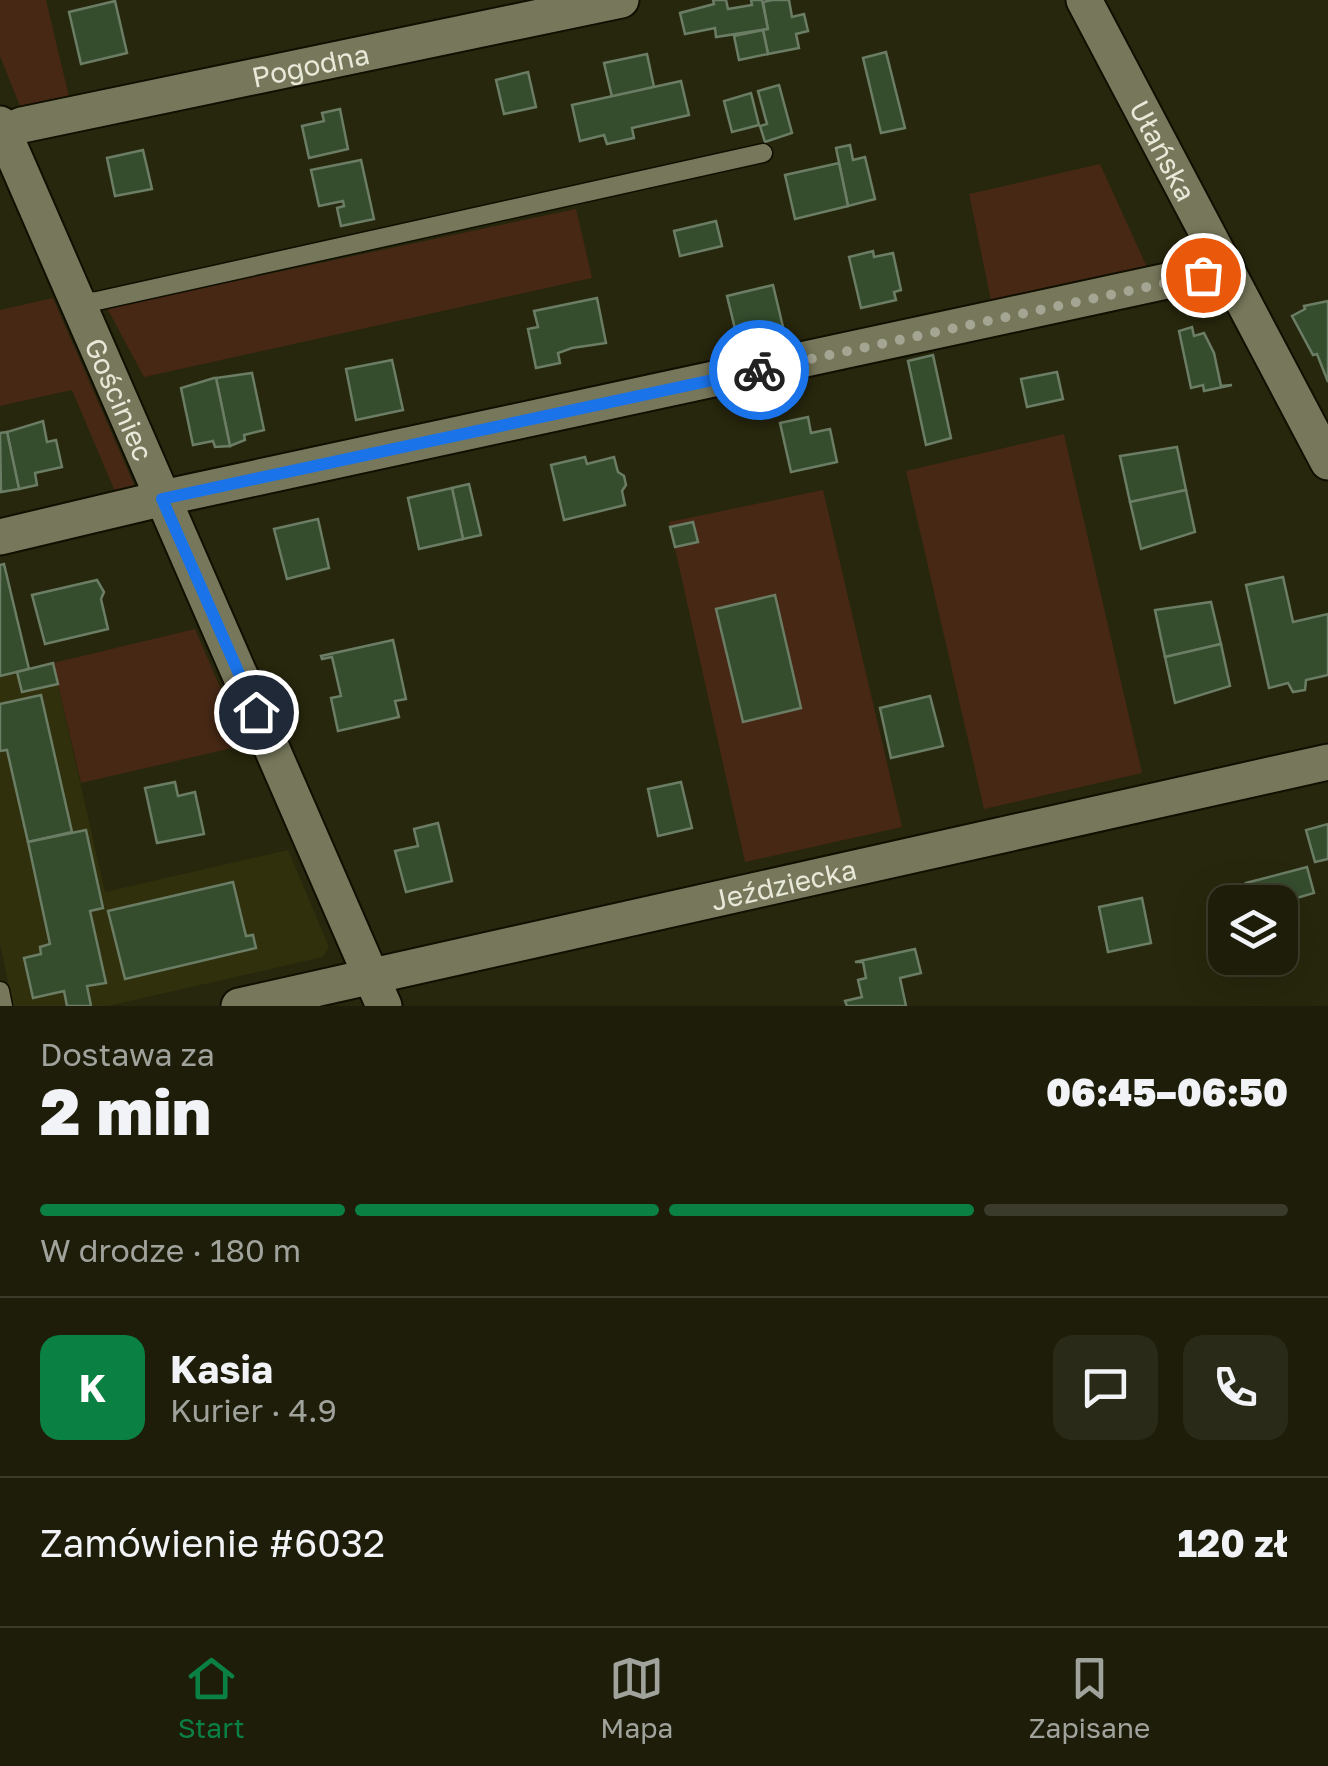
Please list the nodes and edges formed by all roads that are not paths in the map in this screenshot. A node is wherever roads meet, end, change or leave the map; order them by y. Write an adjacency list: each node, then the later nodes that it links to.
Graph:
1 (621, 0): 3 (street, Pogodna)
2 (1084, 0): 5 (street, Ułańska)
3 (1, 130): 6 (street, Gościniec)
4 (763, 153): 6 (lane)
5 (1226, 268): 7 (street, Ułańska); 8 (street)
6 (77, 302): 8 (street, Gościniec)
7 (1328, 462)
8 (162, 499): 9 (street); 12 (street, Gościniec)
9 (0, 537)
10 (1328, 762): 12 (street, Jeździecka)
11 (0, 991): 13 (lane)
12 (378, 991): 14 (street, Jeździecka)
13 (3, 1006)
14 (239, 1006)

